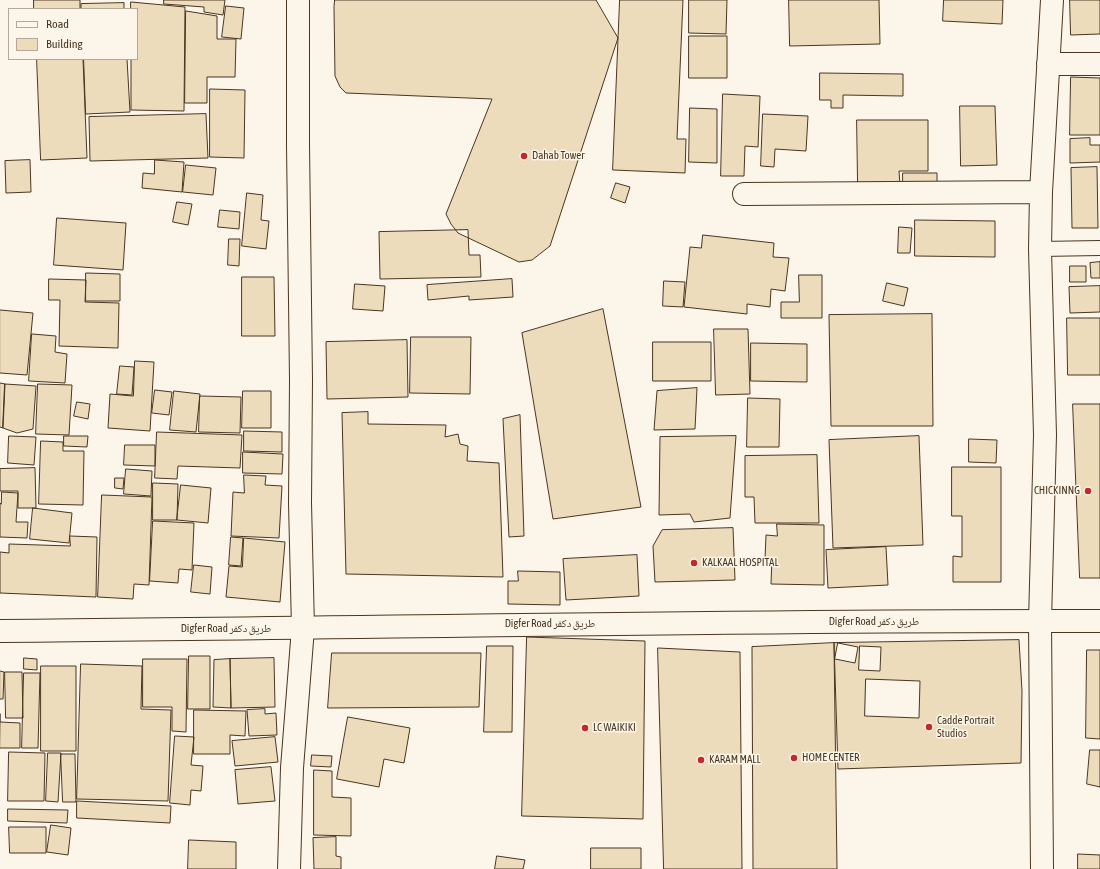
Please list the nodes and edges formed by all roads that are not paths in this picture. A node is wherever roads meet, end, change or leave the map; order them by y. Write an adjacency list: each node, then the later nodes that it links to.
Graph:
1 (298, 0): 11 (street)
2 (1052, 0): 3 (street)
3 (1048, 64): 4 (street); 5 (street)
4 (1100, 64)
5 (1041, 192): 6 (street); 8 (street)
6 (744, 194)
7 (1100, 248): 8 (lane)
8 (1040, 249): 9 (street)
9 (1040, 621): 10 (street, Digfer Road طريق دكفر); 11 (street, Digfer Road طريق دكفر); 14 (street)
10 (1100, 621)
11 (303, 628): 12 (street, Digfer Road طريق دكفر); 13 (street)
12 (0, 631)
13 (289, 869)
14 (1042, 869)

